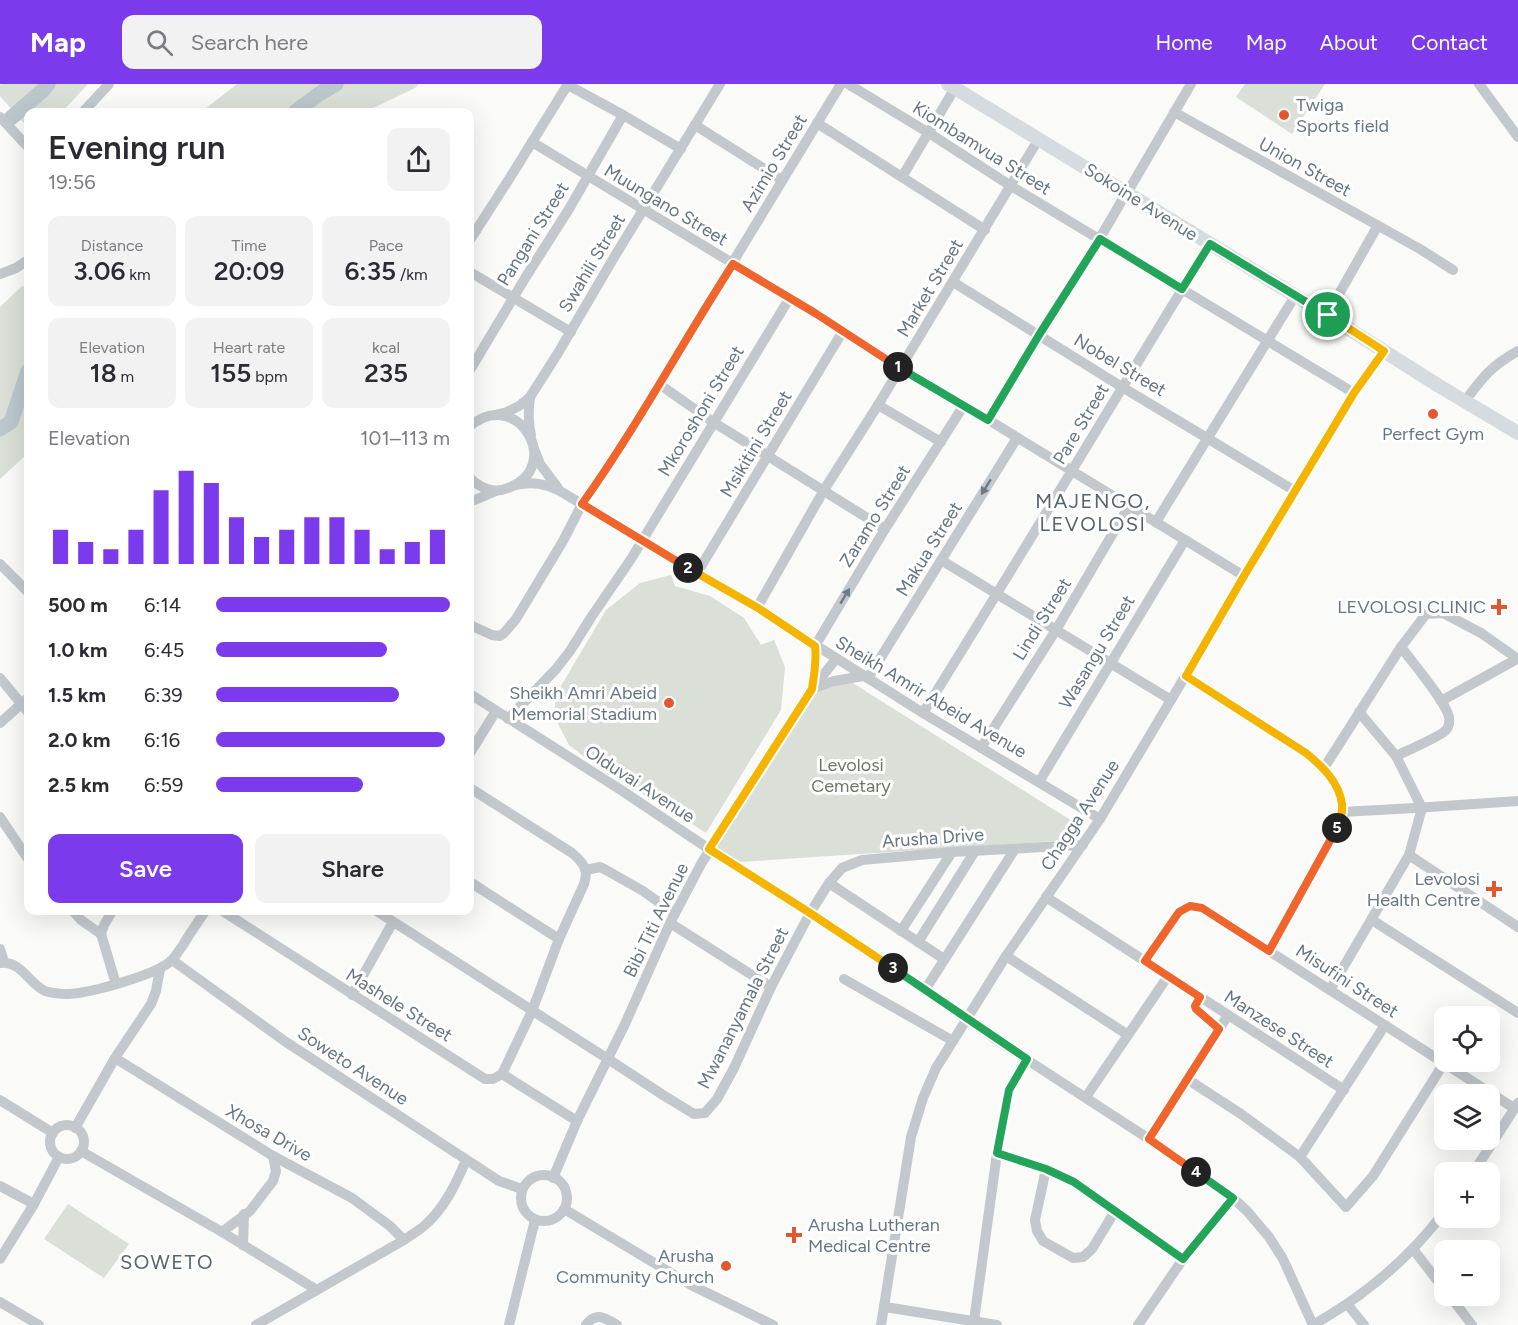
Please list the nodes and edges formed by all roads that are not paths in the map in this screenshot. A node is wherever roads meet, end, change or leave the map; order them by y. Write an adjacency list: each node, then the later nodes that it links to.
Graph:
1 (109, 84): 9 (street)
2 (568, 84): 11 (street); 18 (street)
3 (720, 84): 14 (street, Swahili Street)
4 (841, 84): 13 (street, Azimio Street)
5 (848, 84): 15 (street, Kiombamvua Street)
6 (1191, 84): 10 (street)
7 (1479, 84): 16 (street)
8 (951, 86): 15 (street); 17 (main road, Sokoine Avenue)
9 (86, 108)
10 (1174, 112): 25 (street); 27 (street, Union Street)
11 (623, 115): 20 (street); 21 (street, Pangani Street)
12 (0, 117): 19 (street)
13 (817, 123): 22 (street); 23 (street, Azimio Street)
14 (695, 125): 20 (street, Swahili Street); 23 (street)
15 (929, 133): 22 (street); 24 (street, Kiombamvua Street)
16 (1518, 136)
17 (1038, 140): 24 (street, Market Street); 25 (main road, Sokoine Avenue)
18 (532, 142): 21 (street, Muungano Street); 29 (street)
19 (24, 143)
20 (681, 149): 26 (street, Swahili Street)
21 (587, 176): 26 (street, Muungano Street); 40 (street, Pangani Street)
22 (902, 177): 28 (street)
23 (783, 180): 33 (street, Azimio Street)
24 (1011, 186): 28 (street, Market Street); 30 (street, Kiombamvua Street)
25 (1127, 193): 30 (street); 31 (main road, Sokoine Avenue)
26 (644, 209): 33 (street, Muungano Street); 44 (street, Swahili Street)
27 (1377, 227): 35 (street, Union Street); 42 (street)
28 (985, 230): 37 (street, Market Street)
29 (474, 234)
30 (1100, 239): 38 (street, Kiombamvua Street); 45 (street)
31 (1210, 244): 38 (street, Pare Street); 39 (main road, Sokoine Avenue)
32 (24, 262): 34 (street)
33 (733, 264): 41 (street, Muungano Street); 51 (street, Azimio Street)
34 (3, 270)
35 (1453, 270)
36 (474, 274): 40 (street)
37 (953, 282): 45 (street, Nobel Street); 50 (street, Market Street)
38 (1182, 289): 46 (street, Kiombamvua Street); 52 (street, Pare Street)
39 (1295, 296): 42 (main road, Sokoine Avenue); 46 (street)
40 (513, 297): 44 (street); 49 (street, Pangani Street)
41 (789, 298): 43 (street, Muungano Street); 61 (street, Mkoroshoni Street)
42 (1328, 315): 47 (main road, Sokoine Avenue)
43 (843, 331): 50 (street, Muungano Street); 67 (street, Msikitini Street)
44 (571, 332): 54 (street, Swahili Street)
45 (1039, 335): 52 (street, Nobel Street); 59 (street)
46 (1269, 341): 53 (street, Kiombamvua Street); 64 (street)
47 (1384, 351): 53 (street, Chagga Avenue); 55 (main road, Sokoine Avenue)
48 (1518, 351): 55 (street)
49 (474, 363)
50 (900, 369): 56 (street, Market Street); 57 (street, Muungano Street)
51 (659, 384): 61 (street); 76 (street, Azimio Street)
52 (1122, 387): 64 (street, Nobel Street); 68 (street, Pare Street)
53 (1354, 393): 74 (street, Chagga Avenue)
54 (530, 397): 58 (street, Swahili Street); 66 (street)
55 (1465, 401): 62 (main road, Sokoine Avenue)
56 (878, 405): 65 (street); 71 (street, Market Street)
57 (964, 405): 59 (street, Muungano Street); 65 (street, Zaramo Street)
58 (495, 415): 60 (street, Swahili Street); 66 (street)
59 (988, 420): 63 (street, Muungano Street)
60 (474, 421)
61 (713, 422): 67 (street); 80 (street, Mkoroshoni Street)
62 (1518, 433)
63 (1017, 438): 68 (street, Muungano Street); 82 (street, Makua Street, one-way to 82)
64 (1209, 438): 74 (street, Nobel Street); 78 (street)
65 (941, 442): 79 (street, Zaramo Street)
66 (534, 445): 70 (street); 73 (street)
67 (768, 455): 71 (street); 84 (street, Msikitini Street)
68 (1072, 472): 77 (street, Muungano Street); 87 (street, Pare Street)
69 (474, 481): 72 (street)
70 (516, 485): 72 (street); 73 (street)
71 (824, 490): 79 (street); 88 (street, Market Street)
72 (496, 491): 75 (street)
73 (560, 491): 76 (street, Sheikh Amrir Abeid Avenue)
74 (1295, 491): 85 (street, Chagga Avenue)
75 (474, 500)
76 (582, 504): 80 (street, Sheikh Amrir Abeid Avenue); 89 (street, Azimio Street)
77 (1130, 506): 78 (street, Muungano Street); 90 (street, Lindi Street)
78 (1156, 522): 81 (street, Muungano Street)
79 (885, 529): 91 (street, Zaramo Street, one-way to 79)
80 (642, 540): 84 (street, Sheikh Amrir Abeid Avenue); 108 (street, Mkoroshoni Street)
81 (1185, 540): 85 (street, Muungano Street); 95 (street, Wasangu Street)
82 (941, 560): 87 (street); 97 (street, Makua Street)
83 (0, 564): 86 (street)
84 (697, 573): 88 (street, Sheikh Amrir Abeid Avenue)
85 (1244, 576): 96 (street, Chagga Avenue)
86 (24, 588)
87 (998, 594): 90 (street); 107 (street, Pare Street)
88 (758, 608): 91 (street, Sheikh Amrir Abeid Avenue)
89 (474, 627)
90 (1056, 630): 95 (street); 111 (street, Lindi Street)
91 (815, 646): 93 (street, Sheikh Amrir Abeid Avenue); 99 (street)
92 (1401, 647): 94 (street); 102 (street); 106 (street)
93 (836, 659): 97 (street, Sheikh Amrir Abeid Avenue); 99 (street, Bibi Titi Avenue)
94 (1518, 659): 102 (street)
95 (1110, 662): 101 (street); 114 (street, Wasangu Street)
96 (1186, 676): 101 (street, Chagga Avenue); 113 (street)
97 (866, 677): 99 (street); 107 (street, Sheikh Amrir Abeid Avenue)
98 (0, 678): 103 (street)
99 (812, 689): 122 (street, Bibi Titi Avenue)
100 (474, 697): 105 (street, Olduvai Avenue)
101 (1172, 700): 120 (street, Chagga Avenue)
102 (1441, 701): 112 (street)
103 (24, 703)
104 (24, 706): 109 (street)
105 (496, 711): 108 (street, Olduvai Avenue); 110 (street)
106 (1359, 712): 112 (street); 113 (street)
107 (924, 713): 111 (street, Sheikh Amrir Abeid Avenue)
108 (508, 719): 122 (street, Olduvai Avenue)
109 (0, 723)
110 (474, 747)
111 (981, 748): 114 (street, Sheikh Amrir Abeid Avenue)
112 (1396, 756): 117 (street)
113 (1324, 768): 118 (street)
114 (1039, 782): 120 (street, Sheikh Amrir Abeid Avenue)
115 (474, 791): 128 (street)
116 (1518, 801): 117 (street)
117 (1422, 808): 118 (street); 127 (street)
118 (1342, 812): 147 (street)
119 (0, 817): 126 (street)
120 (1100, 819): 121 (street, Chagga Avenue)
121 (1083, 845): 123 (street, Arusha Drive); 131 (street, Chagga Avenue)
122 (709, 849): 132 (street, Olduvai Avenue); 138 (street, Bibi Titi Avenue)
123 (1015, 849): 124 (street, Arusha Drive); 149 (street)
124 (975, 851): 125 (street, Arusha Drive); 145 (street)
125 (952, 852): 129 (street, Arusha Drive); 142 (street)
126 (24, 853)
127 (1409, 855): 139 (street); 141 (street)
128 (586, 870): 138 (street); 144 (street)
129 (829, 883): 132 (street, Arusha Drive); 142 (street)
130 (474, 885): 144 (street)
131 (1046, 897): 148 (street, Chagga Avenue); 151 (street, Manzese Street)
132 (810, 913): 157 (street, Mwananyamala Street); 158 (street, Olduvai Avenue)
133 (76, 915): 143 (street)
134 (110, 915): 143 (street)
135 (203, 915): 150 (street)
136 (229, 915): 160 (street, Mashele Street)
137 (382, 915): 140 (street)
138 (672, 918): 157 (street); 172 (street, Bibi Titi Avenue)
139 (1372, 920): 159 (street); 163 (street)
140 (393, 922): 160 (street); 162 (street)
141 (1518, 927)
142 (901, 931): 145 (street)
143 (101, 934): 156 (street)
144 (559, 939): 162 (street)
145 (918, 942): 149 (street)
146 (0, 949): 152 (street)
147 (1269, 951): 151 (street, Misufini Street); 159 (street, Misufini Street)
148 (1006, 956): 165 (street, Chagga Avenue); 168 (street)
149 (944, 959): 158 (street)
150 (172, 960): 153 (street); 191 (street, Soweto Avenue)
151 (1145, 961): 154 (street, Manzese Street)
152 (2, 962): 156 (street)
153 (160, 969): 156 (street); 171 (street)
154 (1168, 976): 161 (street, Manzese Street); 168 (street)
155 (844, 979): 169 (street)
156 (116, 984)
157 (771, 987): 172 (street, Mwananyamala Street)
158 (925, 990): 165 (street, Olduvai Avenue)
159 (1330, 990): 166 (street, Misufini Street)
160 (352, 995): 176 (street, Mashele Street)
161 (1200, 997): 164 (street, Manzese Street); 167 (street)
162 (532, 1011): 172 (street); 176 (street)
163 (1518, 1013)
164 (1228, 1015): 167 (street); 178 (street, Manzese Street)
165 (967, 1019): 169 (street, Chagga Avenue); 173 (street, Olduvai Avenue)
166 (1385, 1025): 170 (street, Misufini Street); 178 (street)
167 (1219, 1029): 177 (street)
168 (1128, 1035): 179 (street)
169 (952, 1041): 215 (street, Chagga Avenue)
170 (1434, 1057)
171 (115, 1058): 183 (street); 188 (street, Xhosa Drive)
172 (608, 1059): 182 (street, Bibi Titi Avenue)
173 (1027, 1059): 179 (street, Olduvai Avenue); 187 (street)
174 (1438, 1072): 190 (street)
175 (1459, 1072): 181 (street, Misufini Street)
176 (502, 1074): 182 (street)
177 (1187, 1079): 185 (street); 190 (street)
178 (1344, 1090): 190 (street)
179 (1086, 1097): 185 (street, Olduvai Avenue)
180 (0, 1100): 184 (street)
181 (1516, 1106): 192 (street)
182 (577, 1121): 194 (street, Bibi Titi Avenue)
183 (75, 1128): 184 (street); 186 (street)
184 (53, 1133): 189 (street)
185 (1149, 1139): 197 (street, Olduvai Avenue)
186 (81, 1151): 189 (street); 204 (street)
187 (997, 1153): 193 (street); 216 (street)
188 (273, 1156): 201 (street); 205 (street, Xhosa Drive)
189 (59, 1157): 198 (street)
190 (1299, 1157)
191 (466, 1160): 196 (street, Soweto Avenue); 205 (street)
192 (1480, 1162)
193 (1046, 1169): 200 (street); 200 (street)
194 (553, 1178): 196 (street); 199 (street)
195 (0, 1186): 198 (street)
196 (522, 1189): 202 (street)
197 (1233, 1198): 209 (street); 226 (street, Olduvai Avenue)
198 (34, 1204): 208 (street)
199 (564, 1209): 202 (street); 222 (street)
200 (1115, 1210): 209 (street)
201 (244, 1215): 204 (street); 206 (street)
202 (535, 1220): 219 (street)
203 (1434, 1226): 207 (street)
204 (222, 1232): 206 (street)
205 (404, 1240): 211 (street)
206 (243, 1245): 211 (street)
207 (1413, 1249): 210 (street); 213 (street)
208 (0, 1259)
209 (1183, 1259): 225 (street)
210 (1434, 1276)
211 (317, 1290): 218 (street)
212 (0, 1302): 217 (street)
213 (1348, 1305): 226 (street); 227 (street)
214 (1458, 1306): 228 (street)
215 (885, 1307): 216 (street); 223 (street, Chagga Avenue)
216 (974, 1321): 224 (street)
217 (39, 1325)
218 (256, 1325)
219 (509, 1325)
220 (586, 1325): 221 (street)
221 (617, 1325)
222 (773, 1325)
223 (881, 1325)
224 (997, 1325)
225 (1138, 1325)
226 (1313, 1325)
227 (1364, 1325)
228 (1472, 1325)

